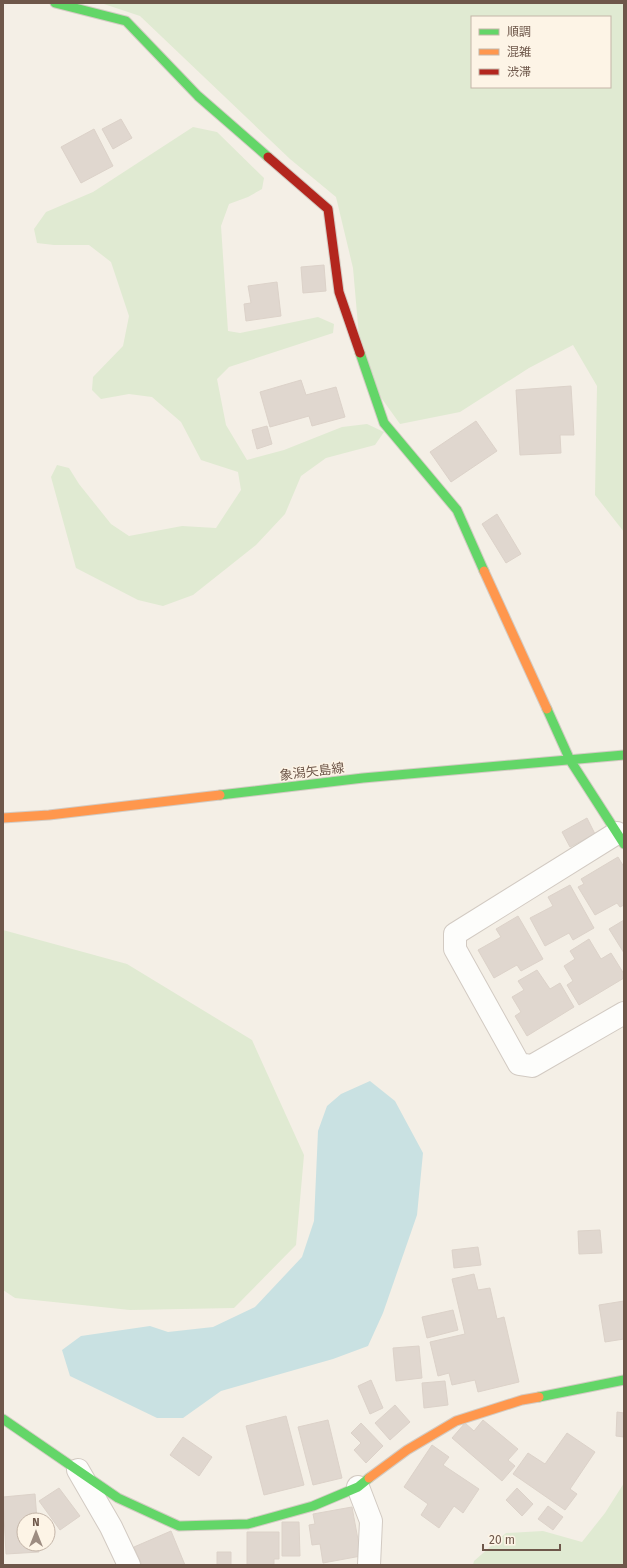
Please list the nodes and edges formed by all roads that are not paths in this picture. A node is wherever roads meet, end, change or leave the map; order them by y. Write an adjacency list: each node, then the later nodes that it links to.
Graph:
1 (55, 3): 3 (street)
2 (624, 754): 3 (street, 象潟矢島線)
3 (570, 760): 4 (street, 象潟矢島線); 5 (street)
4 (3, 818)
5 (621, 838): 6 (street)
6 (624, 1013)
7 (624, 1380): 10 (street)
8 (3, 1419): 9 (street)
9 (78, 1470): 10 (street); 11 (street)
10 (358, 1487): 12 (street)
11 (129, 1565)
12 (369, 1565)

